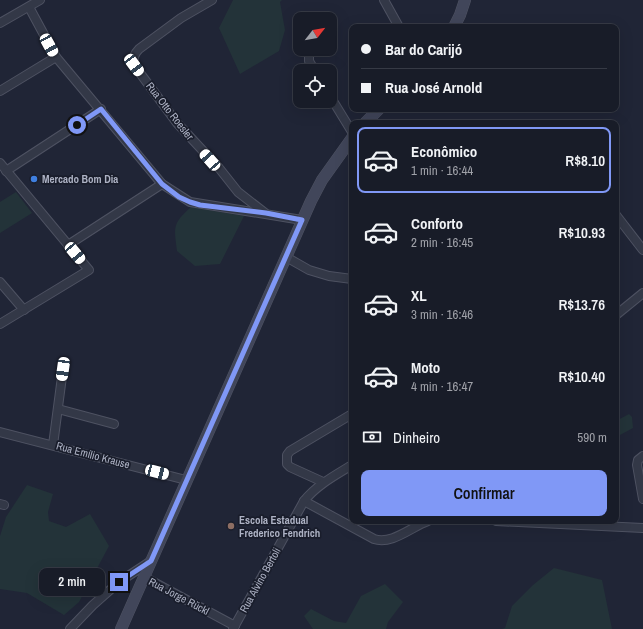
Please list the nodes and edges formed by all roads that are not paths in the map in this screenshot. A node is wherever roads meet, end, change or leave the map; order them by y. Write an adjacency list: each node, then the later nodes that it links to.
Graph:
1 (40, 0): 5 (street)
2 (212, 0): 20 (street, Rua Otto Roesler)
3 (384, 0): 7 (street)
4 (465, 0): 8 (main road)
5 (29, 7): 6 (street); 9 (street)
6 (0, 24)
7 (397, 24)
8 (456, 24)
9 (56, 57): 10 (street); 12 (street)
10 (0, 91)
11 (337, 107): 15 (street)
12 (101, 109): 18 (street); 19 (street)
13 (376, 112): 14 (main road)
14 (368, 120)
15 (349, 127)
16 (349, 142): 22 (main road)
17 (0, 164): 18 (street)
18 (6, 171): 23 (street)
19 (162, 184): 20 (street); 23 (street)
20 (266, 213): 22 (street)
21 (619, 219): 24 (street)
22 (302, 220): 25 (main road)
23 (68, 244): 29 (street)
24 (643, 250)
25 (286, 257): 26 (street); 40 (main road)
26 (349, 279)
27 (0, 282): 29 (street)
28 (643, 293): 30 (street)
29 (24, 310): 31 (street)
30 (619, 313)
31 (0, 324)
32 (63, 369): 33 (street)
33 (58, 409): 35 (street); 37 (street)
34 (349, 416): 41 (street)
35 (114, 424)
36 (0, 432): 37 (street, Rua Emílio Krause)
37 (53, 445): 40 (street, Rua Emílio Krause)
38 (643, 456): 42 (street)
39 (349, 467): 41 (street, Rua Alvino Bertoli)
40 (186, 480): 47 (main road)
41 (323, 482): 43 (street, Rua Alvino Bertoli)
42 (643, 499)
43 (304, 501): 44 (street); 49 (street, Rua Alvino Bertoli)
44 (422, 524)
45 (559, 524): 46 (street)
46 (643, 528)
47 (151, 561): 48 (main road); 50 (street)
48 (144, 577): 49 (street, Rua Jorge Rückl); 51 (main road)
49 (234, 628)
50 (70, 629)
51 (121, 629)

